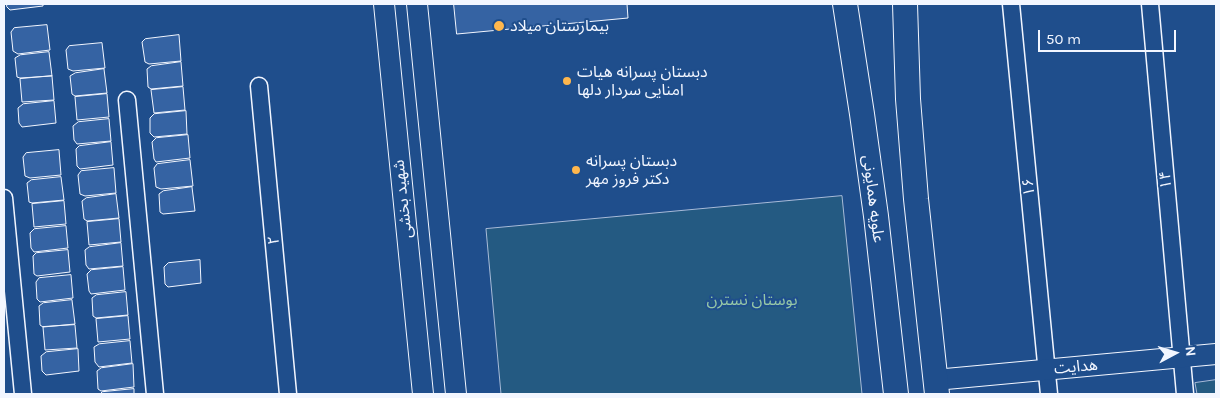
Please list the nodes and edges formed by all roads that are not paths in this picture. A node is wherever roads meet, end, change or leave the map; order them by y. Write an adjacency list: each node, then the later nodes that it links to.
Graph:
1 (384, 4): 8 (street, شهید بخشی)
2 (417, 4): 7 (street, شهید بخشی)
3 (844, 4): 23 (main road, علویه همایونی)
4 (905, 4): 17 (main road)
5 (1011, 4): 16 (street, ۱۶)
6 (1150, 4): 15 (street, ۱۴)
7 (421, 50): 8 (street); 10 (street, شهید بخشی)
8 (389, 53): 11 (street, شهید بخشی)
9 (259, 86): 20 (street, ۲)
10 (426, 88): 11 (street); 22 (street, شهید بخشی)
11 (393, 92): 21 (street, شهید بخشی)
12 (127, 100): 19 (street)
13 (4, 198): 18 (street)
14 (1216, 354): 15 (street, هدایت)
15 (1181, 357): 16 (street, هدایت); 25 (street, ۱۴)
16 (1047, 370): 17 (street, هدایت); 24 (street, ۱۶)
17 (936, 387)
18 (23, 394)
19 (155, 394)
20 (288, 394)
21 (423, 394)
22 (456, 394)
23 (896, 394)
24 (1050, 394)
25 (1185, 394)

